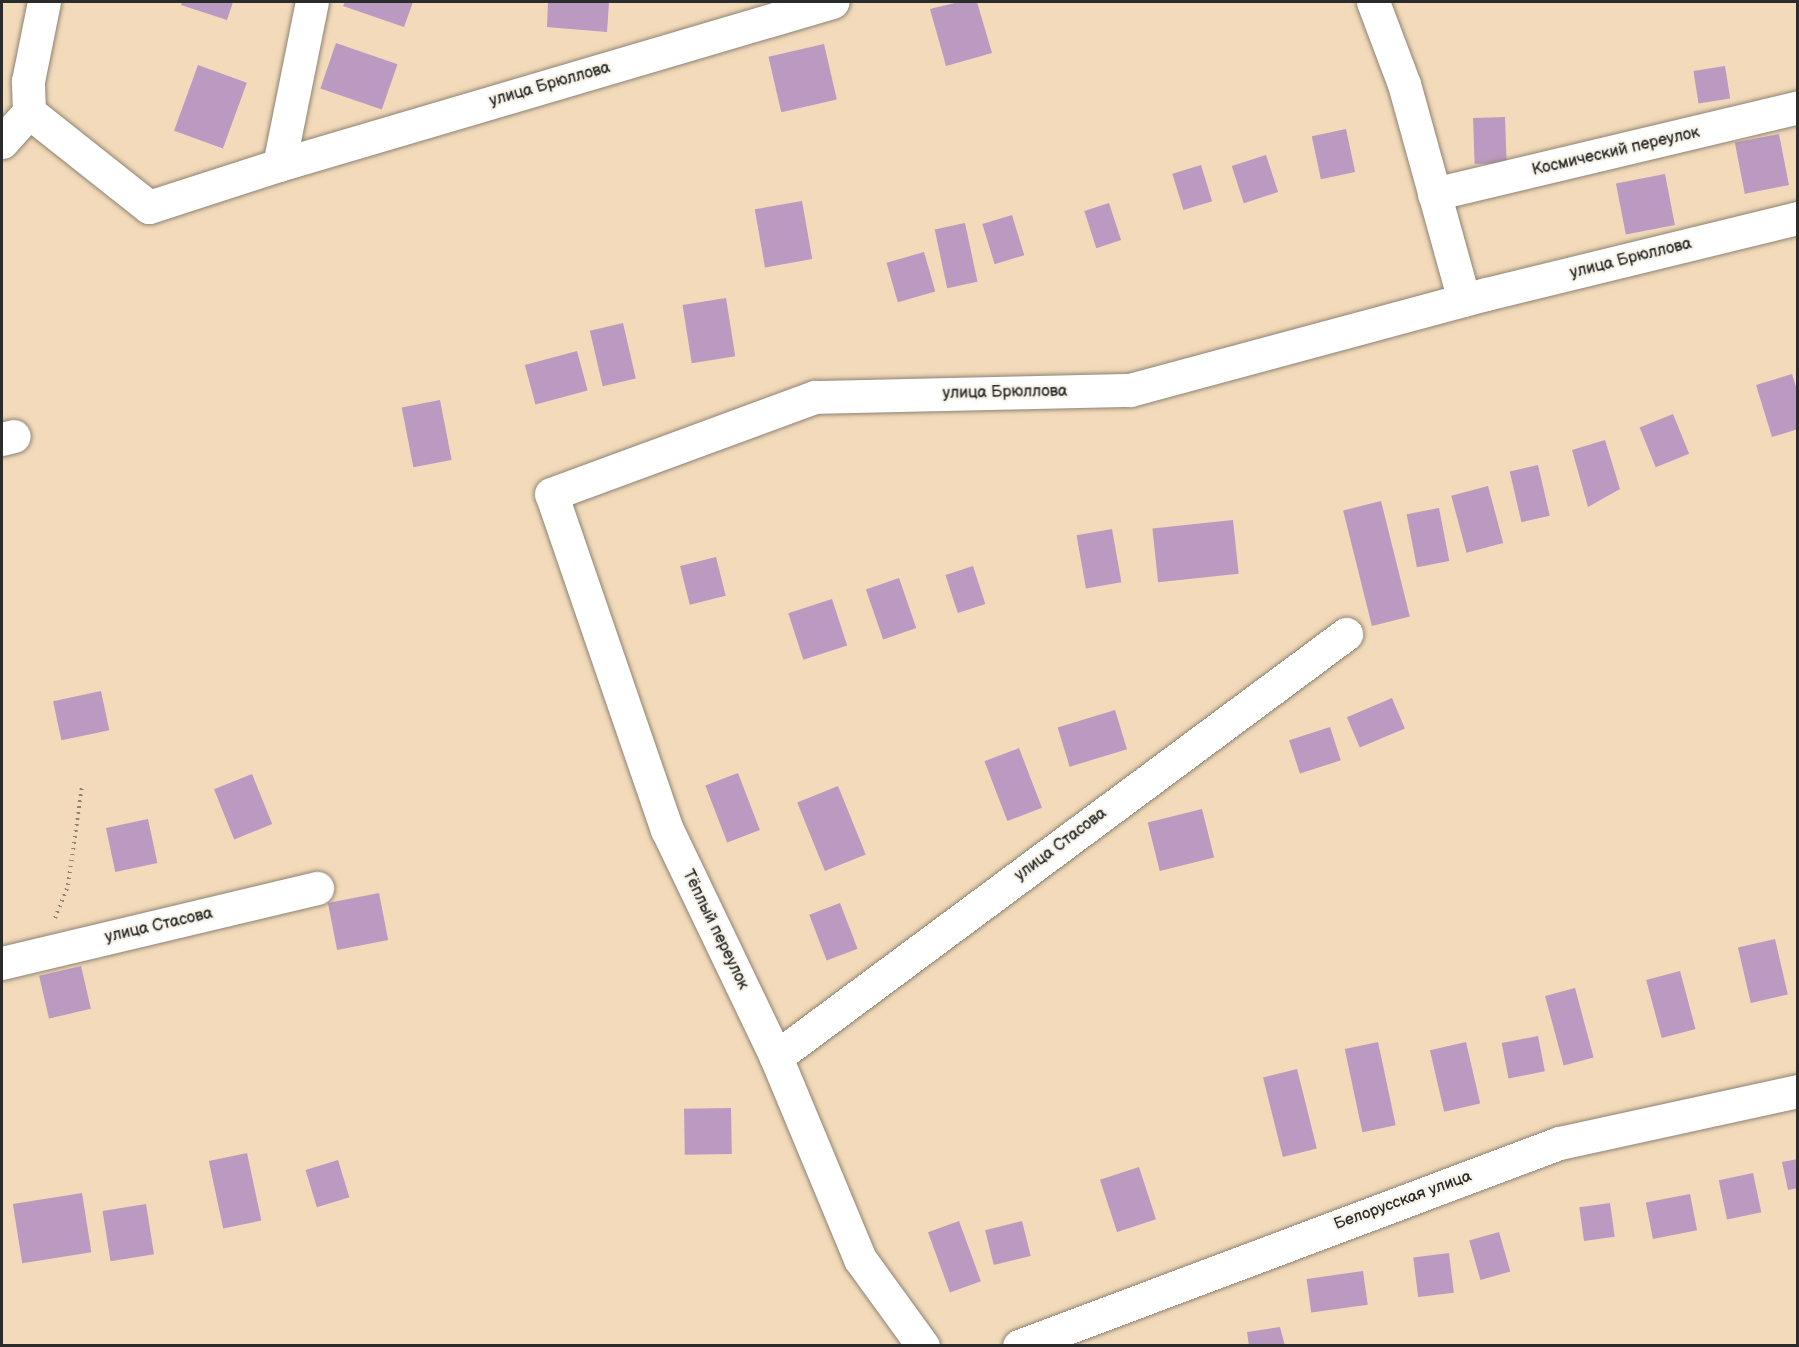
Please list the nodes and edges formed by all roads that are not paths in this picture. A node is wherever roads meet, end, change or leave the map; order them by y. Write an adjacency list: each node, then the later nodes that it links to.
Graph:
1 (44, 2): 6 (street)
2 (312, 2): 8 (street)
3 (824, 2): 8 (street, улица Брюллова)
4 (1373, 2): 9 (street)
5 (1797, 107): 9 (street, Космический переулок)
6 (29, 112): 7 (street); 8 (street, улица Брюллова)
7 (4, 139)
8 (279, 165)
9 (1434, 194): 11 (street)
10 (1797, 218): 11 (street, улица Брюллова)
11 (1464, 300): 12 (street, улица Брюллова)
12 (550, 494): 16 (street, Тёплый переулок)
13 (1346, 634): 16 (street, улица Стасова)
14 (317, 888): 15 (street, улица Стасова)
15 (2, 963)
16 (776, 1057): 18 (street, Тёплый переулок)
17 (1797, 1090): 19 (street, Белорусская улица)
18 (923, 1346)
19 (1019, 1346)

